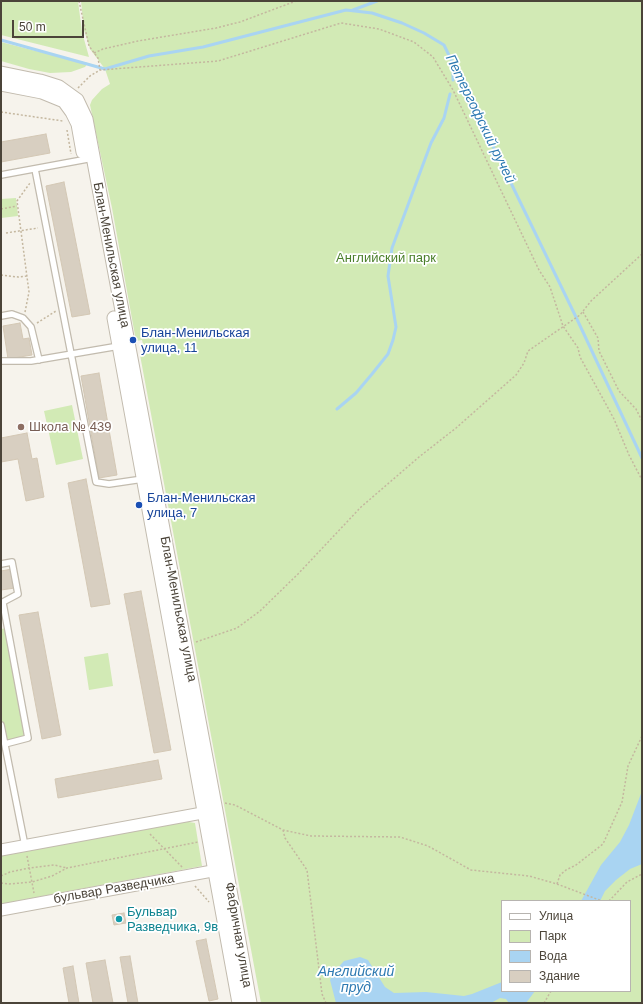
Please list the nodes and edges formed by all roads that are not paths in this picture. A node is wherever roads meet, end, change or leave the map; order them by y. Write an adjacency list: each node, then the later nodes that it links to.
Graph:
1 (1, 73): 3 (street)
2 (1, 84): 3 (street)
3 (68, 98): 4 (street, Блан-Менильская улица)
4 (83, 160): 5 (lane); 8 (street, Блан-Менильская улица)
5 (35, 169): 6 (lane); 9 (lane)
6 (1, 175)
7 (1, 316): 10 (lane)
8 (123, 346): 9 (lane); 12 (street, Блан-Менильская улица)
9 (72, 355): 10 (lane); 12 (lane)
10 (39, 360): 11 (lane)
11 (1, 362)
12 (148, 478): 17 (street, Блан-Менильская улица); 17 (street, Блан-Менильская улица)
13 (1, 564): 14 (lane)
14 (2, 603): 16 (lane)
15 (1, 725): 16 (lane)
16 (5, 744): 18 (lane)
17 (214, 809): 18 (street); 20 (street, Блан-Менильская улица)
18 (25, 846): 19 (street)
19 (1, 850)
20 (221, 869): 21 (street, бульвар Разведчика); 22 (street, Фабричная улица); 23 (street, Фабричная улица)
21 (1, 910)
22 (240, 1003)
23 (250, 1003)

